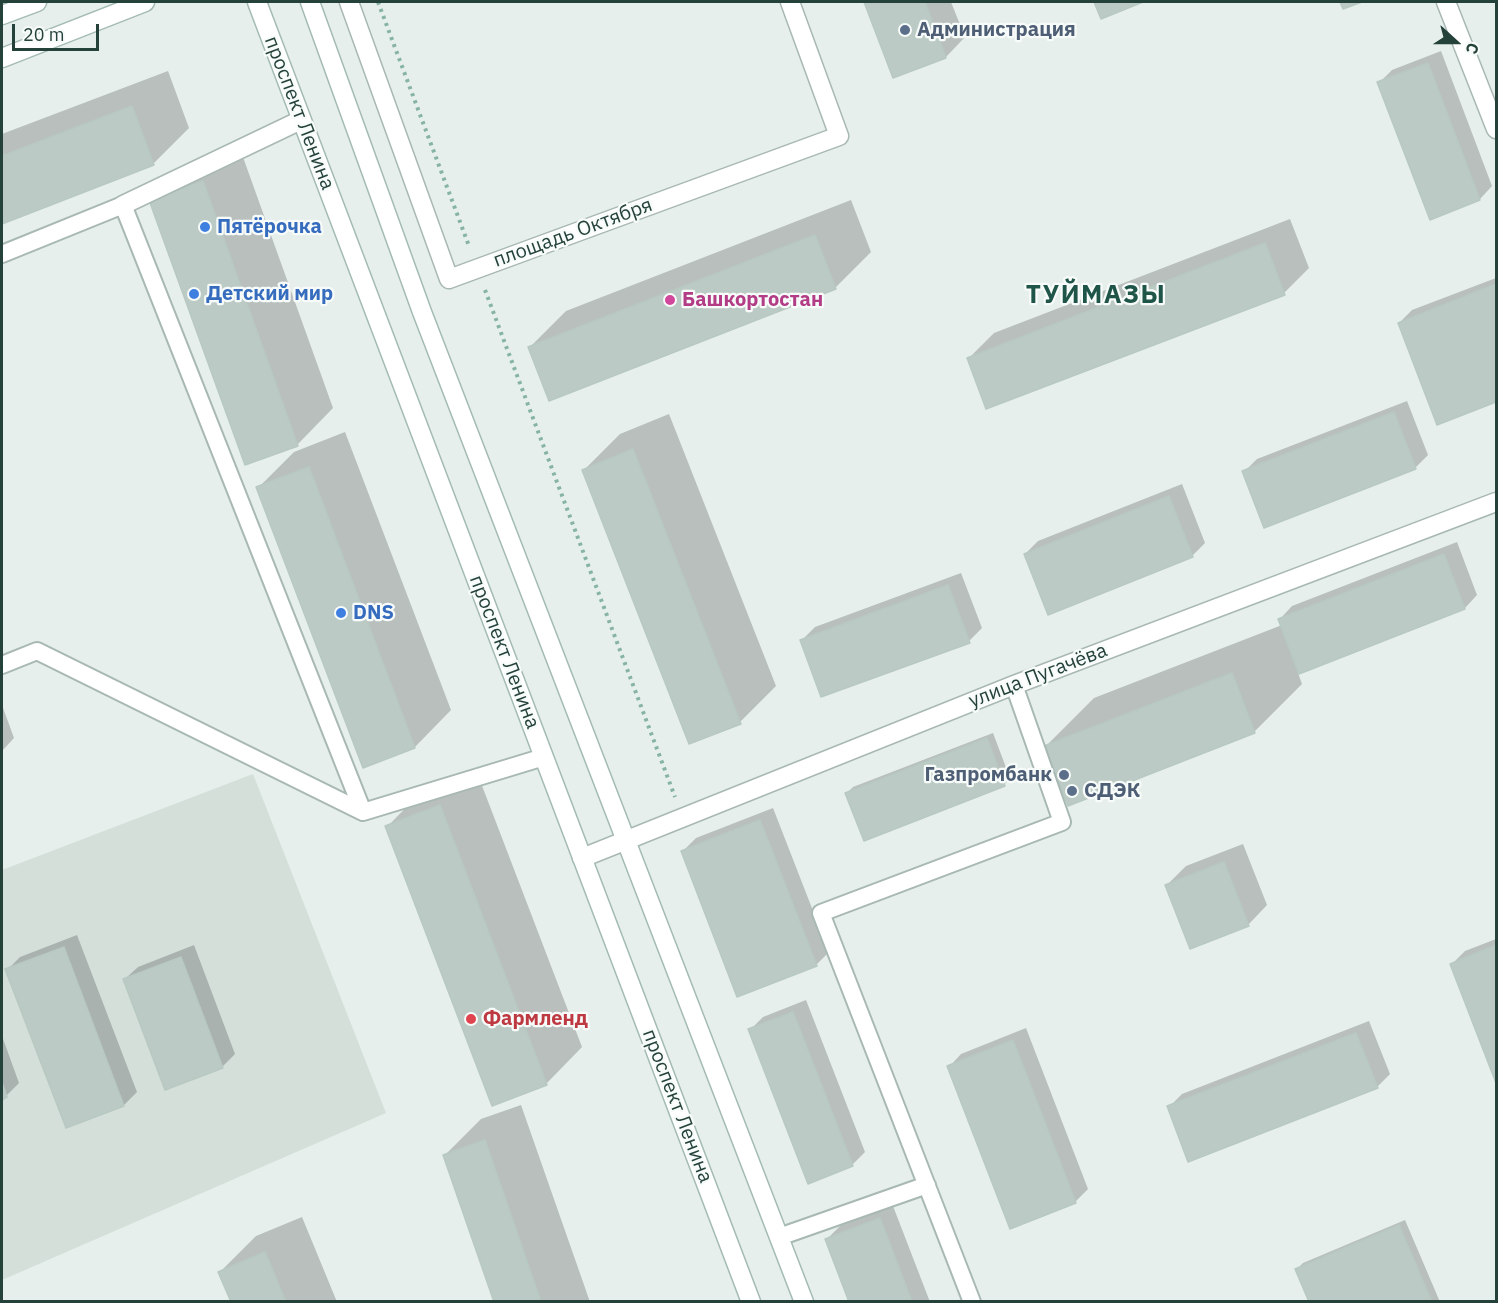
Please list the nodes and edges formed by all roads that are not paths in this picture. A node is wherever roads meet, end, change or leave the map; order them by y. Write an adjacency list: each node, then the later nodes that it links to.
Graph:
1 (37, 2): 8 (street)
2 (145, 2): 9 (street)
3 (256, 2): 10 (street, проспект Ленина)
4 (310, 2): 19 (street)
5 (349, 2): 6 (street, площадь Октября)
6 (790, 2)
7 (1446, 2): 11 (street)
8 (2, 15)
9 (2, 58)
10 (302, 120): 12 (street); 17 (street, проспект Ленина)
11 (1497, 129)
12 (123, 205): 13 (lane); 18 (lane)
13 (2, 254)
14 (1497, 502): 16 (street, улица Пугачёва)
15 (2, 665): 18 (lane)
16 (1014, 685): 19 (street, улица Пугачёва); 21 (lane)
17 (544, 757): 18 (lane); 20 (street, проспект Ленина)
18 (363, 812)
19 (626, 840): 20 (street, улица Пугачёва); 22 (street)
20 (582, 858): 23 (street, проспект Ленина)
21 (927, 1185): 22 (lane); 25 (lane)
22 (779, 1237): 24 (street)
23 (752, 1302)
24 (804, 1302)
25 (972, 1302)

